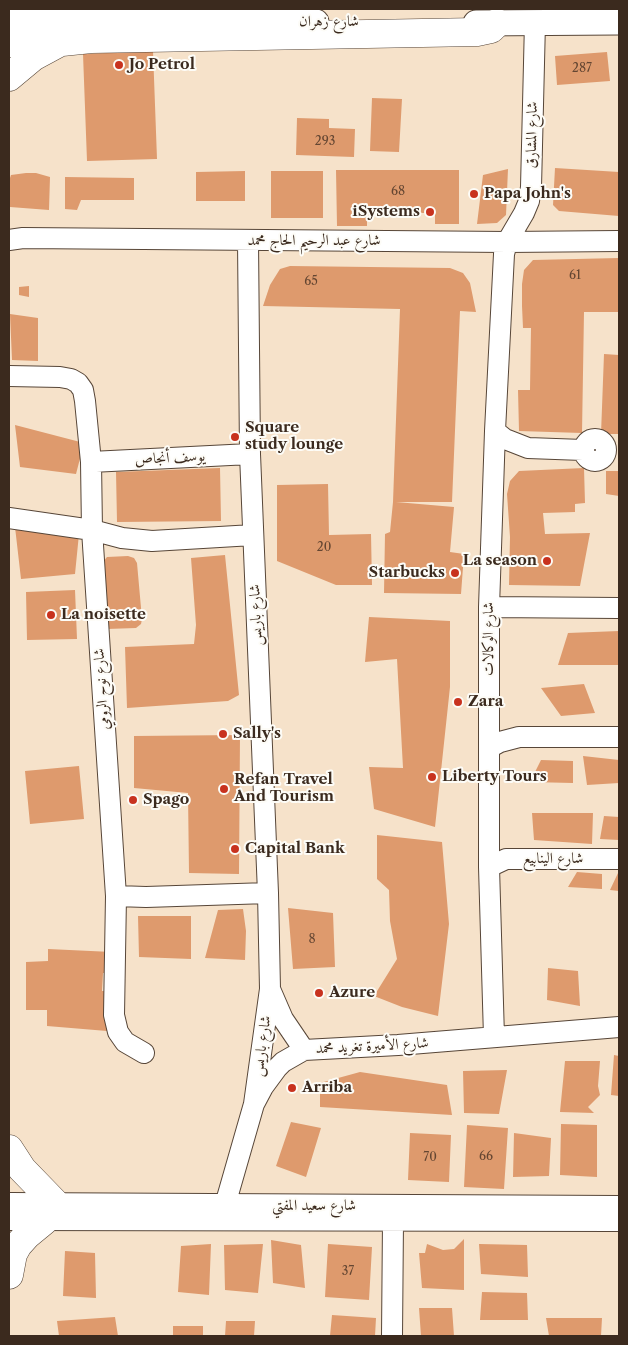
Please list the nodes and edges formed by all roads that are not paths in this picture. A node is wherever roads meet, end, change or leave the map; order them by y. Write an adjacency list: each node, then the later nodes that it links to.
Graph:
1 (9, 20): 4 (main road, شارع زهران)
2 (535, 22): 3 (main road, شارع زهران); 4 (main road, شارع زهران); 11 (street, شارع المشارق)
3 (619, 22)
4 (497, 23): 5 (highway)
5 (62, 42): 6 (highway); 7 (highway)
6 (9, 43)
7 (9, 76)
8 (9, 240): 9 (street, شارع عبد الرحيم الحاج محمد)
9 (248, 241): 11 (street, شارع عبد الرحيم الحاج محمد); 15 (street, شارع باريس)
10 (619, 241): 11 (street, شارع عبد الرحيم الحاج محمد)
11 (507, 242): 13 (street, شارع الوكالات)
12 (9, 376): 16 (street, شارع نوح الرومي)
13 (495, 431): 14 (street); 20 (street, شارع الوكالات)
14 (613, 450)
15 (250, 454): 16 (street, يوسف أنجاص); 19 (street, شارع باريس)
16 (91, 462): 18 (street, شارع نوح الرومي)
17 (9, 518): 18 (street)
18 (92, 530): 19 (street); 27 (street, شارع نوح الرومي)
19 (253, 534): 26 (street, شارع باريس)
20 (489, 607): 21 (street); 23 (street, شارع الوكالات)
21 (619, 608)
22 (619, 737): 23 (street)
23 (489, 748): 25 (street, شارع الوكالات)
24 (619, 859): 25 (street, شارع الينابيع)
25 (490, 868): 30 (street, شارع الوكالات)
26 (268, 893): 27 (street); 28 (street, شارع باريس)
27 (116, 896): 32 (street, شارع نوح الرومي)
28 (270, 989): 31 (street, شارع باريس); 33 (street, شارع باريس)
29 (619, 1027): 30 (street, شارع الأميرة تغريد محمد)
30 (494, 1037): 31 (street, شارع الأميرة تغريد محمد)
31 (304, 1050): 33 (street, شارع الأميرة تغريد محمد)
32 (144, 1053)
33 (254, 1104): 36 (street, شارع الأميرة تغريد محمد)
34 (9, 1149): 38 (highway)
35 (9, 1203): 38 (street, شارع سعيد المفتي)
36 (225, 1205): 37 (street, شارع سعيد المفتي); 38 (street, شارع سعيد المفتي)
37 (619, 1206)
38 (33, 1213): 39 (street, شارع سعيد المفتي); 41 (highway)
39 (393, 1221): 40 (street, شارع سعيد المفتي); 42 (street)
40 (619, 1222)
41 (9, 1275)
42 (392, 1336)

